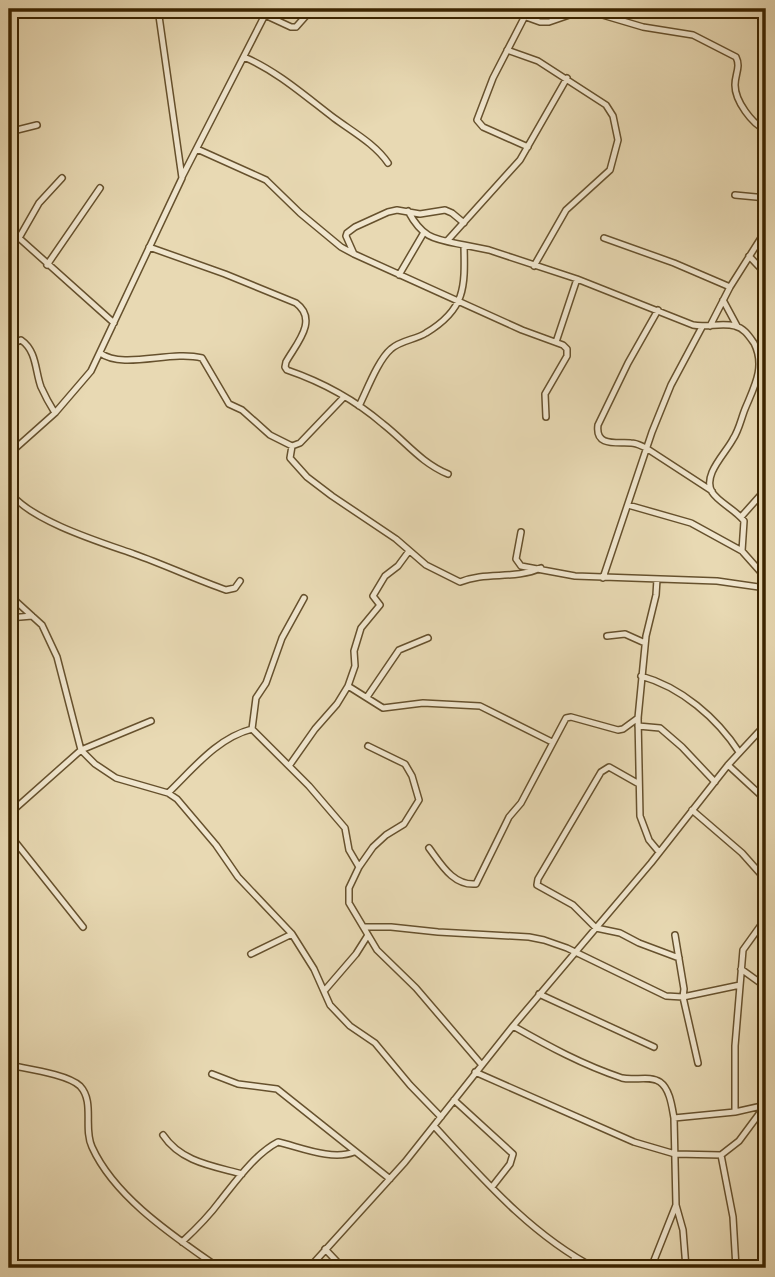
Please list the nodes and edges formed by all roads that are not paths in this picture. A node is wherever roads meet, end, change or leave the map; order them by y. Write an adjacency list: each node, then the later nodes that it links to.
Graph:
1 (158, 9): 16 (street)
2 (312, 9): 4 (street)
3 (504, 9): 5 (street)
4 (267, 12): 7 (street)
5 (524, 16): 6 (street); 10 (street)
6 (507, 50): 8 (street); 12 (street)
7 (244, 57): 13 (street); 14 (street)
8 (567, 78): 12 (street); 33 (street)
9 (37, 125): 11 (street)
10 (766, 130)
11 (9, 132)
12 (528, 147): 21 (street)
13 (197, 149): 16 (street); 30 (street)
14 (388, 163)
15 (62, 178): 25 (street)
16 (182, 178): 29 (street)
17 (100, 188): 32 (street)
18 (735, 195): 19 (street)
19 (766, 198)
20 (408, 211): 21 (street); 24 (street); 30 (street)
21 (464, 223): 27 (street)
22 (9, 229): 25 (street)
23 (766, 230): 31 (street)
24 (423, 234): 27 (street); 35 (street)
25 (19, 238): 32 (street)
26 (604, 238): 37 (street)
27 (447, 242): 28 (street)
28 (464, 245): 33 (street); 39 (street)
29 (149, 247): 41 (street); 50 (street)
30 (354, 254): 35 (street)
31 (749, 256): 34 (street); 37 (street)
32 (47, 265): 41 (street)
33 (534, 266): 36 (street)
34 (766, 274)
35 (399, 275): 39 (street)
36 (577, 279): 40 (street); 45 (street)
37 (730, 287): 38 (street)
38 (723, 300): 42 (street); 43 (street)
39 (459, 301): 45 (street); 51 (street)
40 (658, 310): 44 (street); 55 (street)
41 (114, 323): 47 (street)
42 (710, 326): 43 (street); 44 (street)
43 (737, 326): 48 (street)
44 (702, 327): 55 (street)
45 (556, 342): 53 (street)
46 (9, 345): 52 (street)
47 (100, 353): 52 (street); 54 (street)
48 (760, 356): 49 (street); 59 (street)
49 (766, 362)
50 (344, 397): 51 (street); 54 (street)
51 (359, 406): 57 (street)
52 (55, 413): 56 (street)
53 (546, 417)
54 (292, 446): 64 (street)
55 (646, 449): 59 (street); 61 (street)
56 (9, 454)
57 (448, 474)
58 (766, 489): 62 (street)
59 (712, 491): 62 (street)
60 (10, 496): 70 (street)
61 (628, 505): 65 (street); 67 (street)
62 (741, 517): 65 (street)
63 (521, 532): 66 (street)
64 (409, 551): 66 (street); 82 (street)
65 (741, 551): 68 (street)
66 (541, 568): 67 (street)
67 (603, 578): 69 (street)
68 (766, 578)
69 (657, 579): 71 (street); 80 (street)
70 (240, 581)
71 (766, 588)
72 (9, 594): 74 (street)
73 (304, 598): 87 (street)
74 (14, 600): 75 (street); 76 (street)
75 (9, 609)
76 (32, 616): 77 (street); 90 (street)
77 (9, 618)
78 (607, 636): 80 (street)
79 (428, 638): 83 (street)
80 (645, 643): 81 (street)
81 (641, 676): 85 (street); 91 (street)
82 (348, 686): 83 (street); 93 (street)
83 (367, 698): 88 (street)
84 (151, 721): 90 (street)
85 (638, 722): 88 (street); 94 (street); 95 (street)
86 (766, 724): 91 (street)
87 (252, 729): 93 (street); 96 (street)
88 (551, 742): 101 (street)
89 (368, 746): 103 (street)
90 (81, 750): 96 (street); 99 (street)
91 (739, 752): 92 (street)
92 (729, 765): 94 (street); 97 (street)
93 (289, 766): 103 (street)
94 (715, 782): 98 (street)
95 (639, 784): 102 (street); 108 (street)
96 (169, 793): 109 (street)
97 (766, 800)
98 (692, 810): 102 (street); 104 (street)
99 (9, 814)
100 (9, 834): 106 (street)
101 (429, 848)
102 (659, 852): 108 (street)
103 (359, 867): 107 (street)
104 (766, 880)
105 (766, 918): 115 (street)
106 (83, 927)
107 (364, 927): 110 (street); 112 (street)
108 (596, 928): 112 (street); 114 (street)
109 (292, 934): 113 (street); 118 (street)
110 (368, 935): 118 (street); 124 (street)
111 (674, 935): 114 (street)
112 (576, 952): 119 (street); 120 (street)
113 (251, 954)
114 (679, 958): 120 (street)
115 (741, 969): 116 (street); 117 (street)
116 (740, 985): 120 (street); 130 (street)
117 (766, 987)
118 (325, 990): 131 (street)
119 (539, 994): 121 (street); 122 (street)
120 (684, 997): 123 (street)
121 (513, 1026): 124 (street); 132 (street)
122 (654, 1047)
123 (698, 1063)
124 (481, 1064): 126 (street)
125 (9, 1065): 142 (street)
126 (475, 1072): 128 (street); 136 (street)
127 (212, 1074): 135 (street)
128 (454, 1100): 131 (street); 140 (street)
129 (764, 1108): 130 (street); 137 (street)
130 (735, 1112): 132 (street)
131 (441, 1117): 133 (street)
132 (674, 1118): 136 (street)
133 (434, 1126): 139 (street); 140 (street)
134 (163, 1135): 138 (street)
135 (354, 1152): 138 (street); 139 (street)
136 (675, 1154): 137 (street); 141 (street)
137 (721, 1155): 152 (street)
138 (242, 1174): 142 (street)
139 (390, 1179): 143 (street)
140 (492, 1187): 144 (street)
141 (676, 1205): 150 (street); 151 (street)
142 (182, 1242): 145 (street)
143 (325, 1249): 146 (street); 147 (street)
144 (575, 1258): 148 (street); 149 (street)
145 (219, 1268)
146 (309, 1268)
147 (343, 1268)
148 (568, 1268)
149 (595, 1268)
150 (651, 1268)
151 (686, 1268)
152 (736, 1268)

